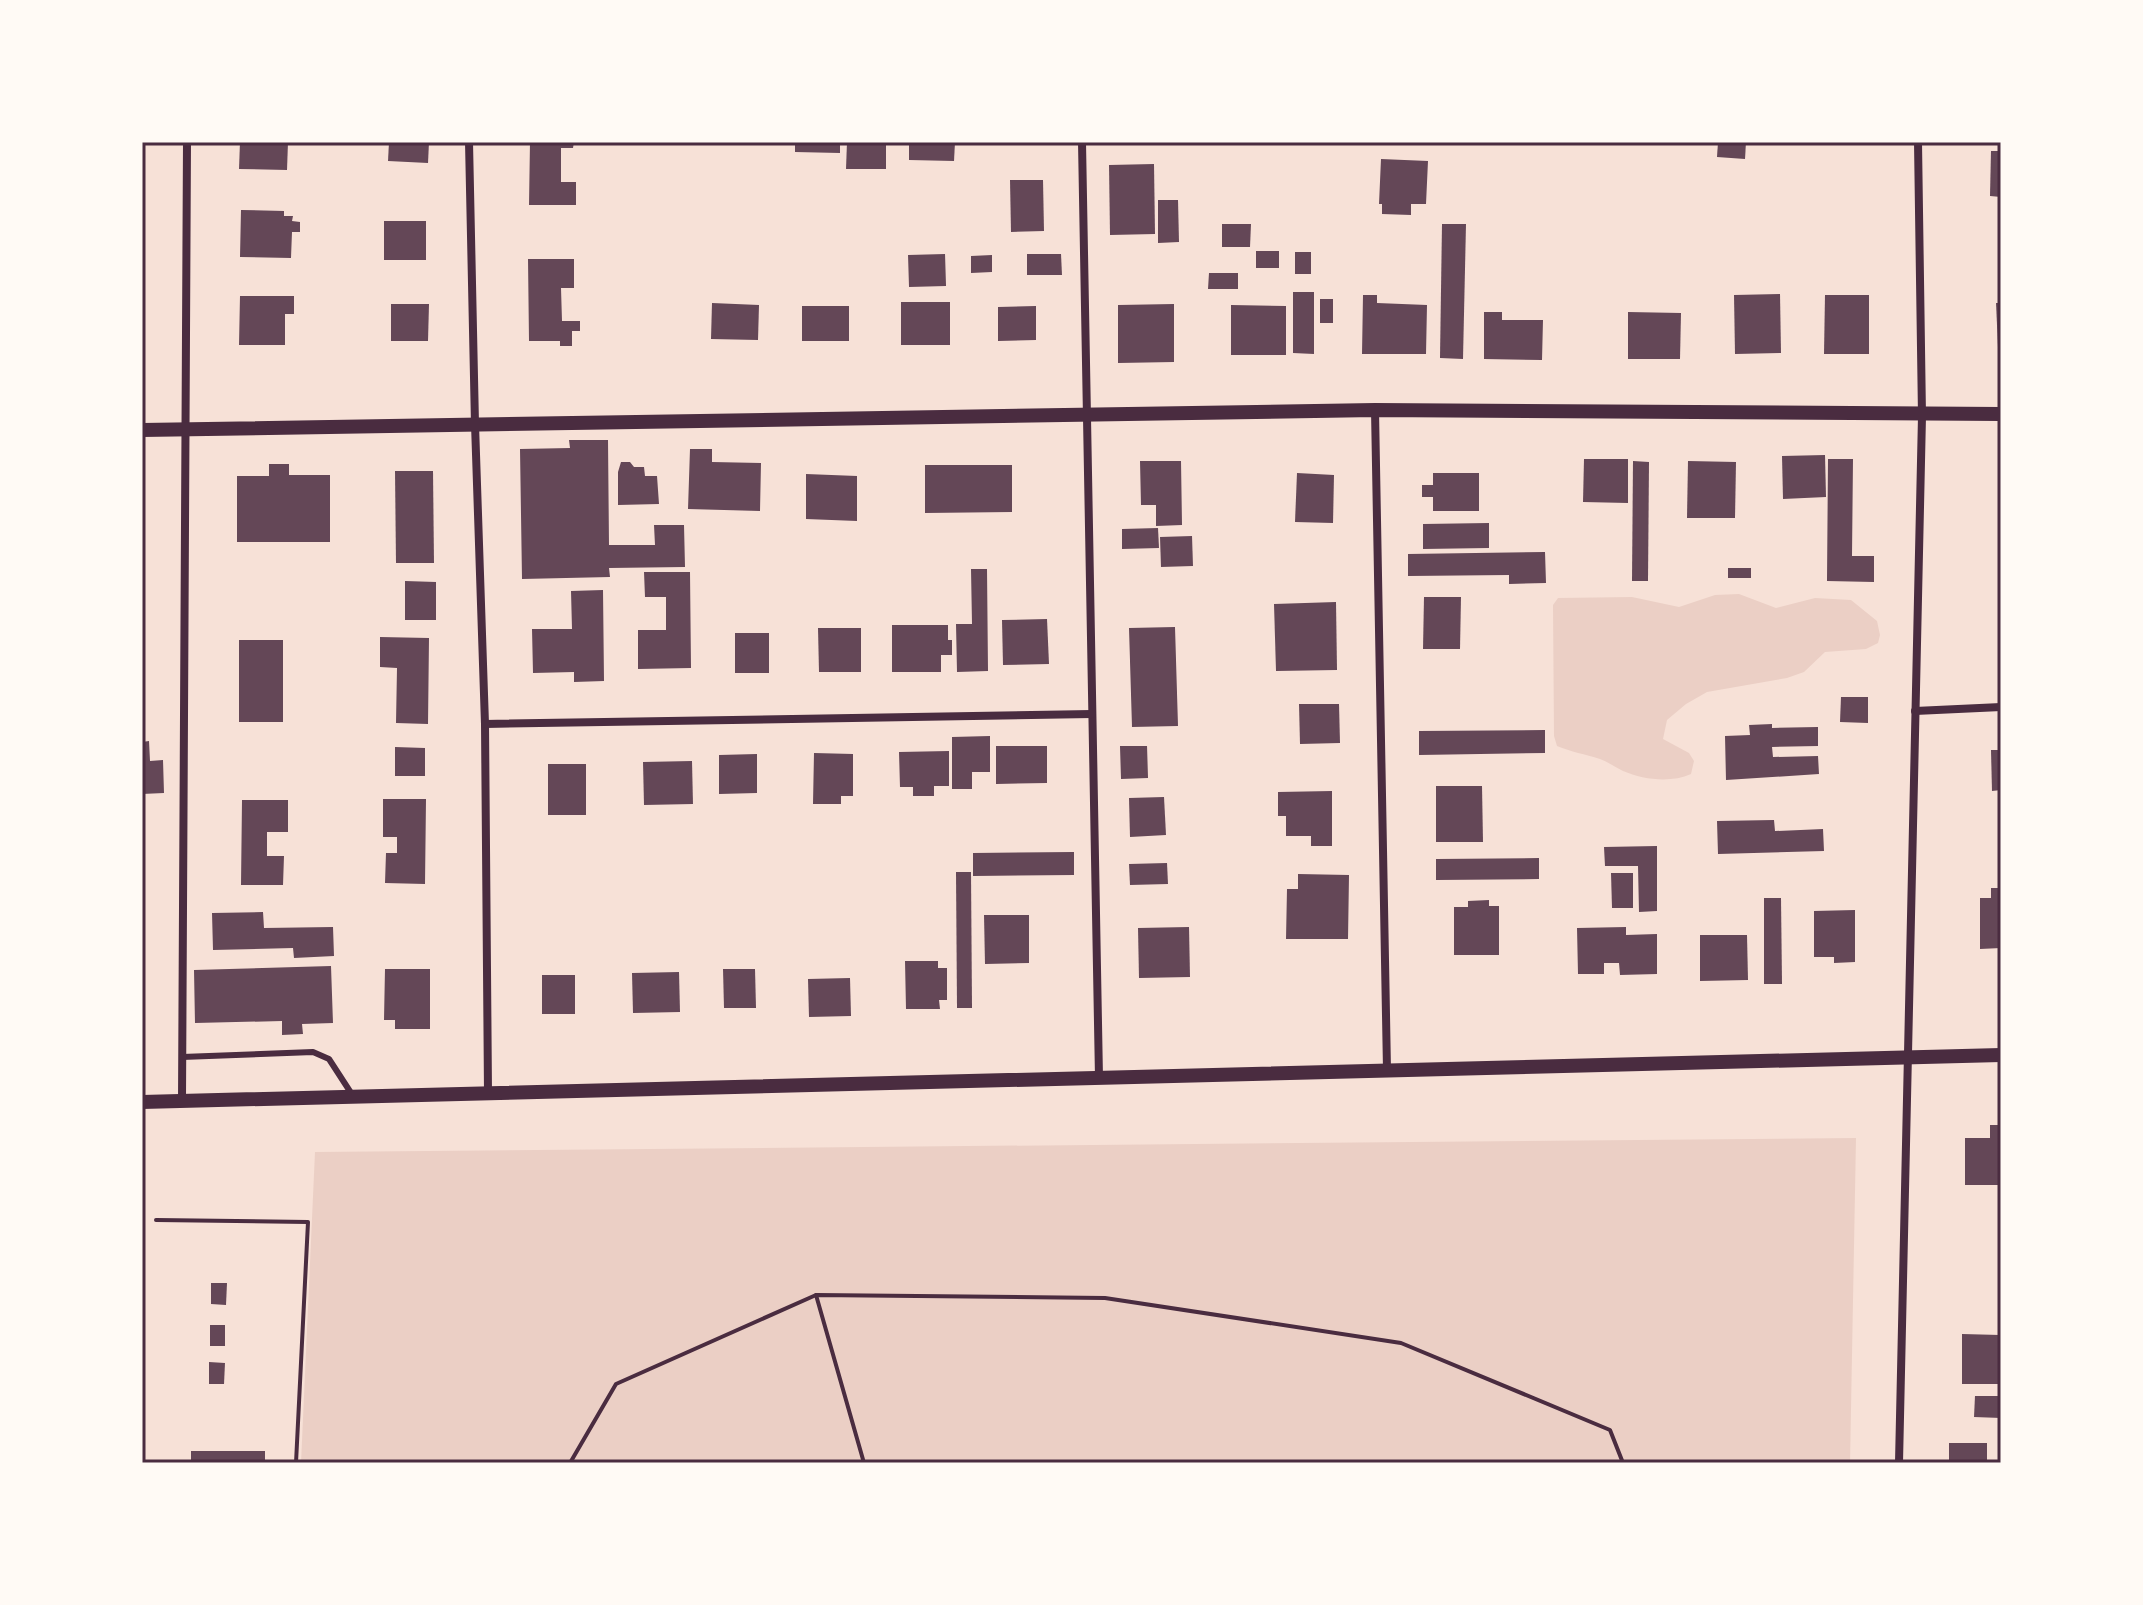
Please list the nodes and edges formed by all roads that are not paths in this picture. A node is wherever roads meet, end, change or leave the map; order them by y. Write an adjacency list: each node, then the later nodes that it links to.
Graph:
1 (187, 142): 10 (street)
2 (469, 142): 9 (street)
3 (1082, 142): 7 (street)
4 (1918, 142): 8 (street)
5 (1375, 410): 7 (street); 8 (street); 19 (street)
6 (2001, 414): 8 (street)
7 (1088, 415): 9 (street); 14 (street)
8 (1922, 416): 13 (street)
9 (475, 424): 10 (street); 15 (street)
10 (185, 429): 11 (street); 17 (street)
11 (142, 430)
12 (2001, 707): 13 (street)
13 (1915, 711): 18 (street)
14 (1092, 714): 15 (street); 20 (street)
15 (485, 724): 21 (street)
16 (2001, 1055): 18 (street)
17 (182, 1057): 22 (lane); 23 (street)
18 (1907, 1058): 19 (street); 25 (street)
19 (1387, 1070): 20 (street)
20 (1099, 1078): 21 (street)
21 (488, 1092): 22 (street)
22 (353, 1096): 23 (street)
23 (182, 1100): 24 (street)
24 (142, 1102)
25 (1899, 1463)

